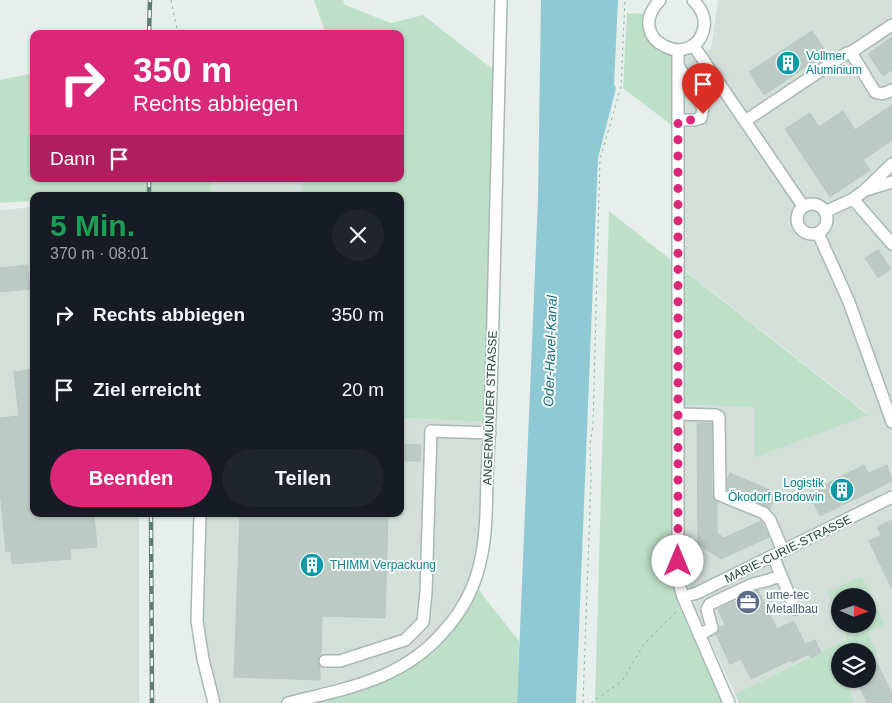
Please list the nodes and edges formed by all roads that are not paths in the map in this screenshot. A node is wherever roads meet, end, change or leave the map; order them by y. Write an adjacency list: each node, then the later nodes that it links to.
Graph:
1 (501, 0): 22 (street, ANGERMÜNDER STRASSE)
2 (660, 0): 6 (street)
3 (693, 0): 5 (street)
4 (892, 25): 7 (street)
5 (693, 45): 6 (street); 11 (street)
6 (678, 50): 8 (street)
7 (850, 53): 9 (street); 11 (street)
8 (678, 65): 10 (street); 10 (street)
9 (892, 90)
10 (678, 120): 20 (street)
11 (745, 121): 16 (street)
12 (892, 167): 14 (street)
13 (892, 182): 14 (street)
14 (864, 191): 15 (street)
15 (853, 199): 17 (street); 19 (street)
16 (803, 206): 17 (street); 18 (street)
17 (825, 212): 18 (street)
18 (818, 233): 21 (street)
19 (892, 244)
20 (678, 414): 25 (street); 27 (street)
21 (892, 422)
22 (490, 433): 30 (street); 32 (street, ANGERMÜNDER STRASSE)
23 (892, 497): 25 (street, MARIE-CURIE-STRASSE)
24 (200, 517): 31 (street)
25 (778, 554): 26 (street); 27 (street, MARIE-CURIE-STRASSE)
26 (781, 574): 28 (street); 29 (street)
27 (684, 600): 29 (street)
28 (795, 609)
29 (699, 635): 33 (street)
30 (324, 661)
31 (214, 703)
32 (288, 703)
33 (729, 703)

